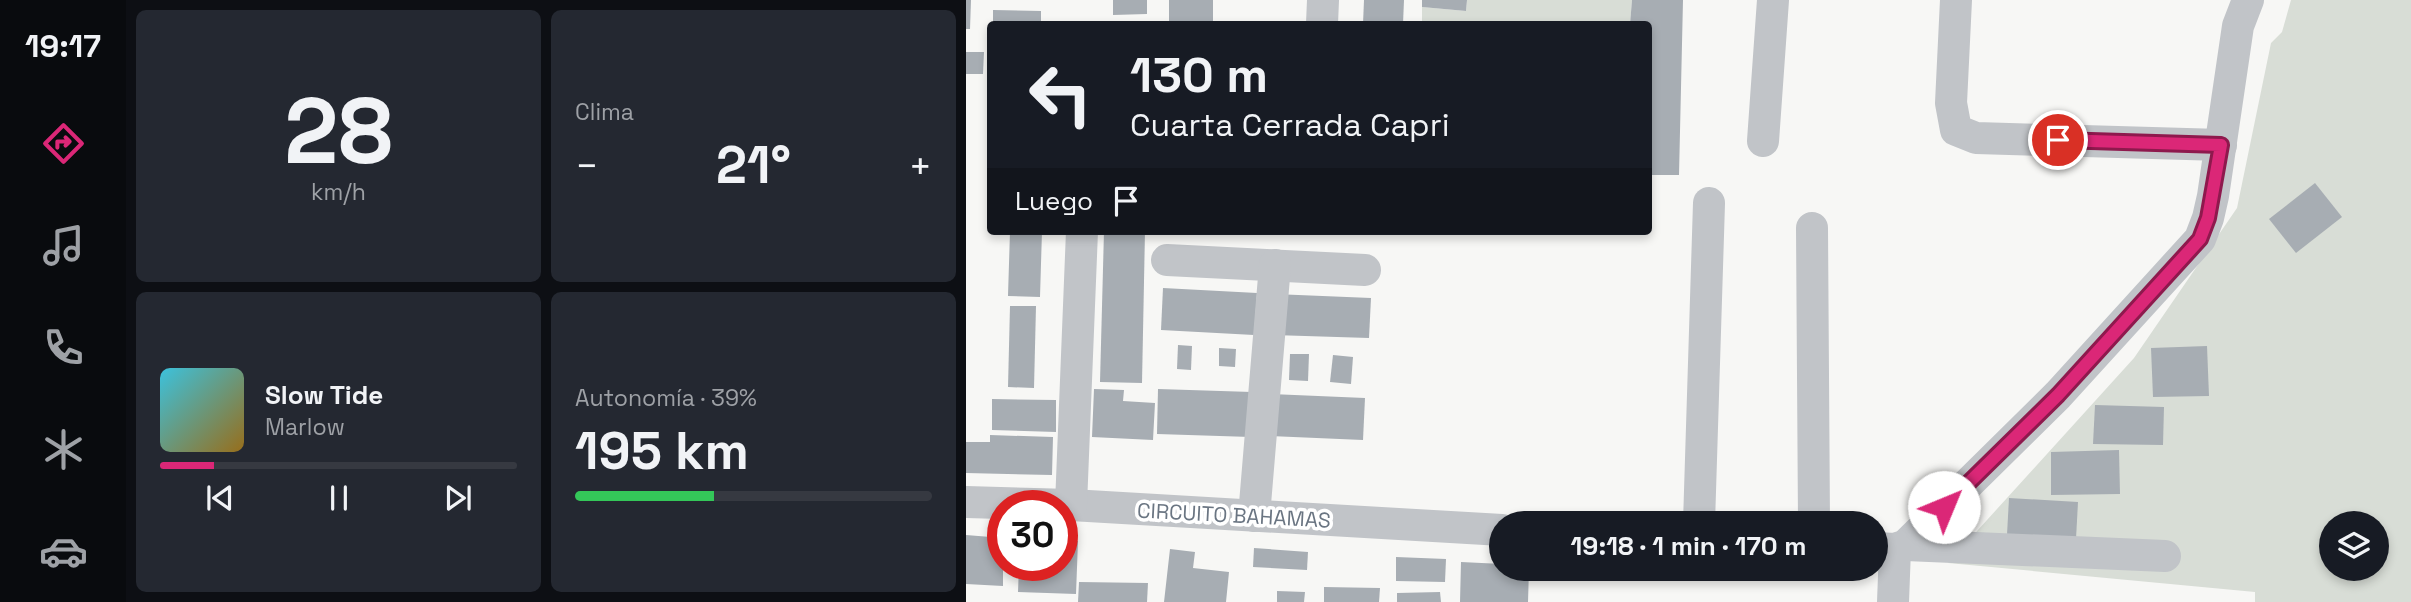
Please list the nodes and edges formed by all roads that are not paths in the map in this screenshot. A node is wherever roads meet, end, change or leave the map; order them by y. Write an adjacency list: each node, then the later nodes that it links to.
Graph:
1 (1324, 0): 5 (street)
2 (1773, 0): 6 (street)
3 (1956, 0): 7 (street)
4 (2248, 0): 7 (street)
5 (1322, 21)
6 (1763, 141)
7 (2221, 145): 22 (street)
8 (1709, 202): 18 (street)
9 (1812, 228): 19 (street)
10 (1082, 235): 14 (street)
11 (1167, 260): 12 (street)
12 (1275, 265): 13 (street); 20 (street)
13 (1364, 270)
14 (1072, 490)
15 (966, 502): 16 (street, CIRCUITO BAHAMAS)
16 (987, 503)
17 (1078, 505): 20 (street, CIRCUITO BAHAMAS)
18 (1699, 511)
19 (1814, 511)
20 (1254, 516): 21 (street, CIRCUITO BAHAMAS)
21 (1489, 529)
22 (1892, 547): 23 (street); 24 (street)
23 (2165, 556)
24 (1893, 602)

